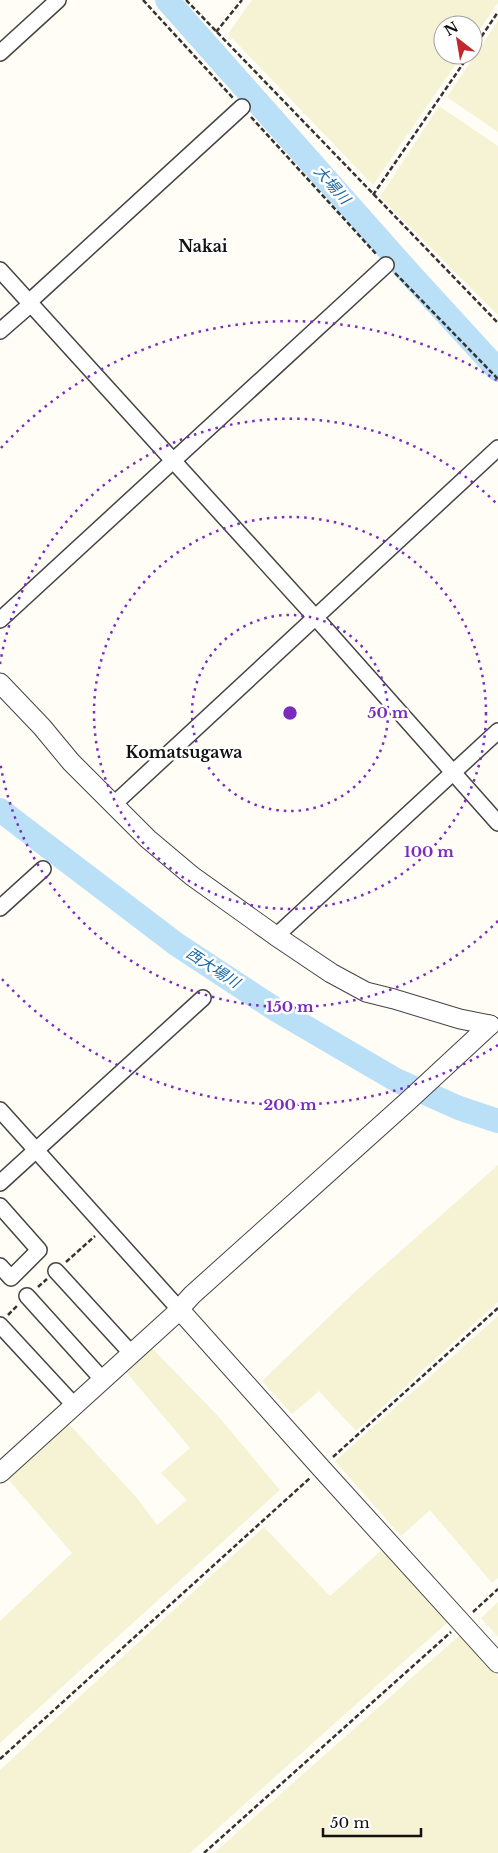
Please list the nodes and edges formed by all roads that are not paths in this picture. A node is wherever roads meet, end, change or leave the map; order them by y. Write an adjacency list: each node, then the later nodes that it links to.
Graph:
1 (58, 0): 2 (street)
2 (0, 53)
3 (242, 107): 6 (street)
4 (386, 265): 9 (street)
5 (0, 270): 6 (street)
6 (30, 303): 7 (street); 9 (street)
7 (0, 331)
8 (498, 448): 10 (street)
9 (174, 461): 10 (street); 11 (street)
10 (316, 618): 14 (street); 15 (street)
11 (0, 620)
12 (0, 683): 15 (street)
13 (498, 731): 14 (street)
14 (452, 773): 16 (street); 19 (street)
15 (113, 805): 19 (street)
16 (498, 823)
17 (43, 869): 18 (street)
18 (0, 908)
19 (276, 936): 21 (street)
20 (203, 998): 23 (street)
21 (495, 1022): 29 (street)
22 (0, 1110): 23 (street)
23 (37, 1150): 24 (street); 29 (street)
24 (0, 1183)
25 (0, 1206): 26 (street)
26 (0, 1266)
27 (56, 1271): 31 (street)
28 (27, 1296): 32 (street)
29 (180, 1309): 31 (street); 35 (street)
30 (0, 1325): 33 (street)
31 (131, 1353): 32 (street)
32 (102, 1379): 33 (street)
33 (74, 1406): 34 (street)
34 (0, 1472)
35 (498, 1663)

